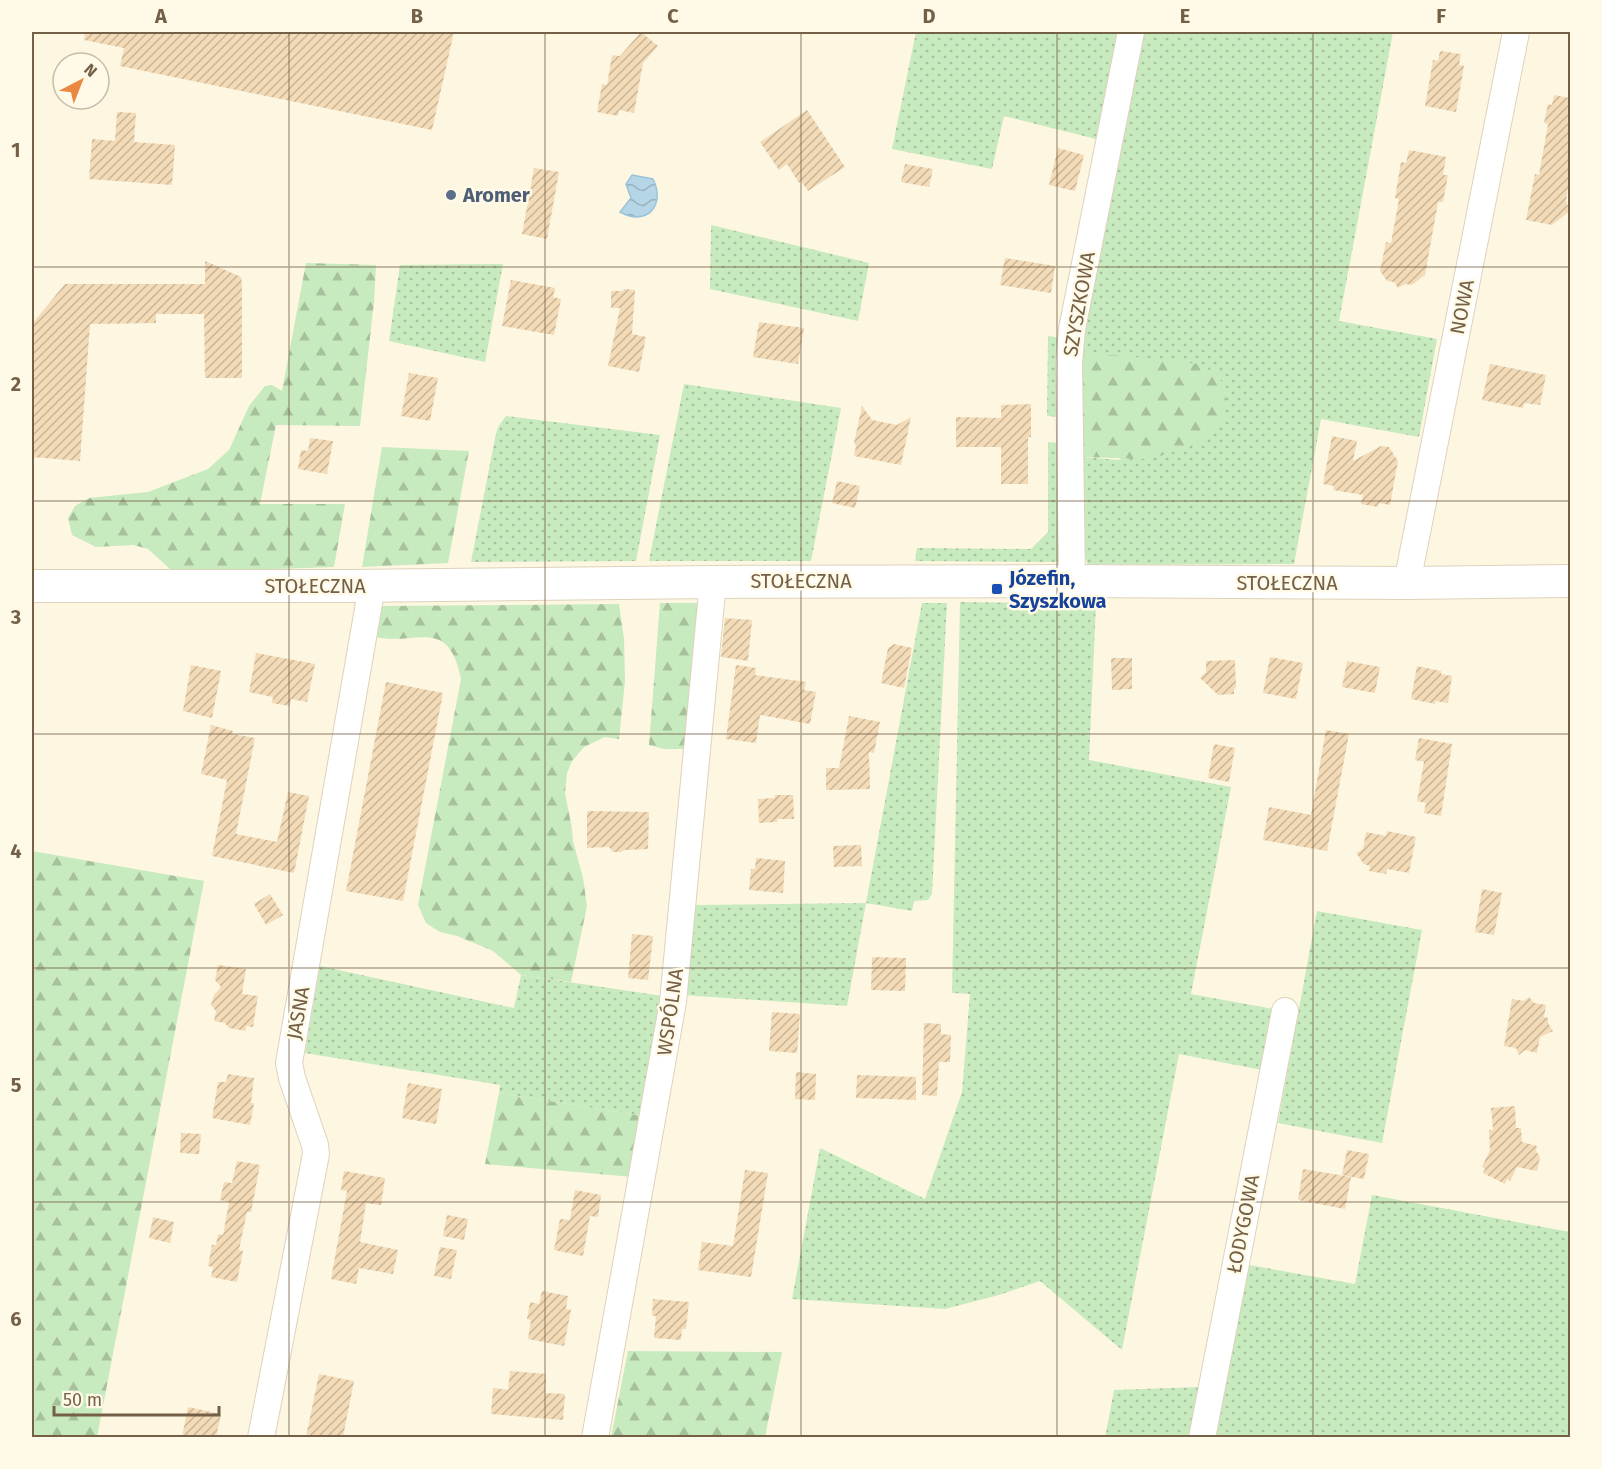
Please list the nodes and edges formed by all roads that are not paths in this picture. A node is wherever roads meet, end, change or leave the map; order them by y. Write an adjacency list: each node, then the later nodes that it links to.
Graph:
1 (1131, 32): 3 (street, SZYSZKOWA)
2 (1516, 32): 6 (street, NOWA)
3 (1072, 581): 5 (street, STOŁECZNA); 6 (street, STOŁECZNA)
4 (1570, 581): 6 (street, STOŁECZNA)
5 (713, 582): 8 (street, STOŁECZNA); 11 (street, WSPÓLNA)
6 (1407, 584)
7 (32, 586): 8 (street, STOŁECZNA)
8 (372, 586): 10 (street, JASNA)
9 (1285, 1011): 12 (street, ŁODYGOWA)
10 (261, 1437)
11 (595, 1437)
12 (1202, 1437)

